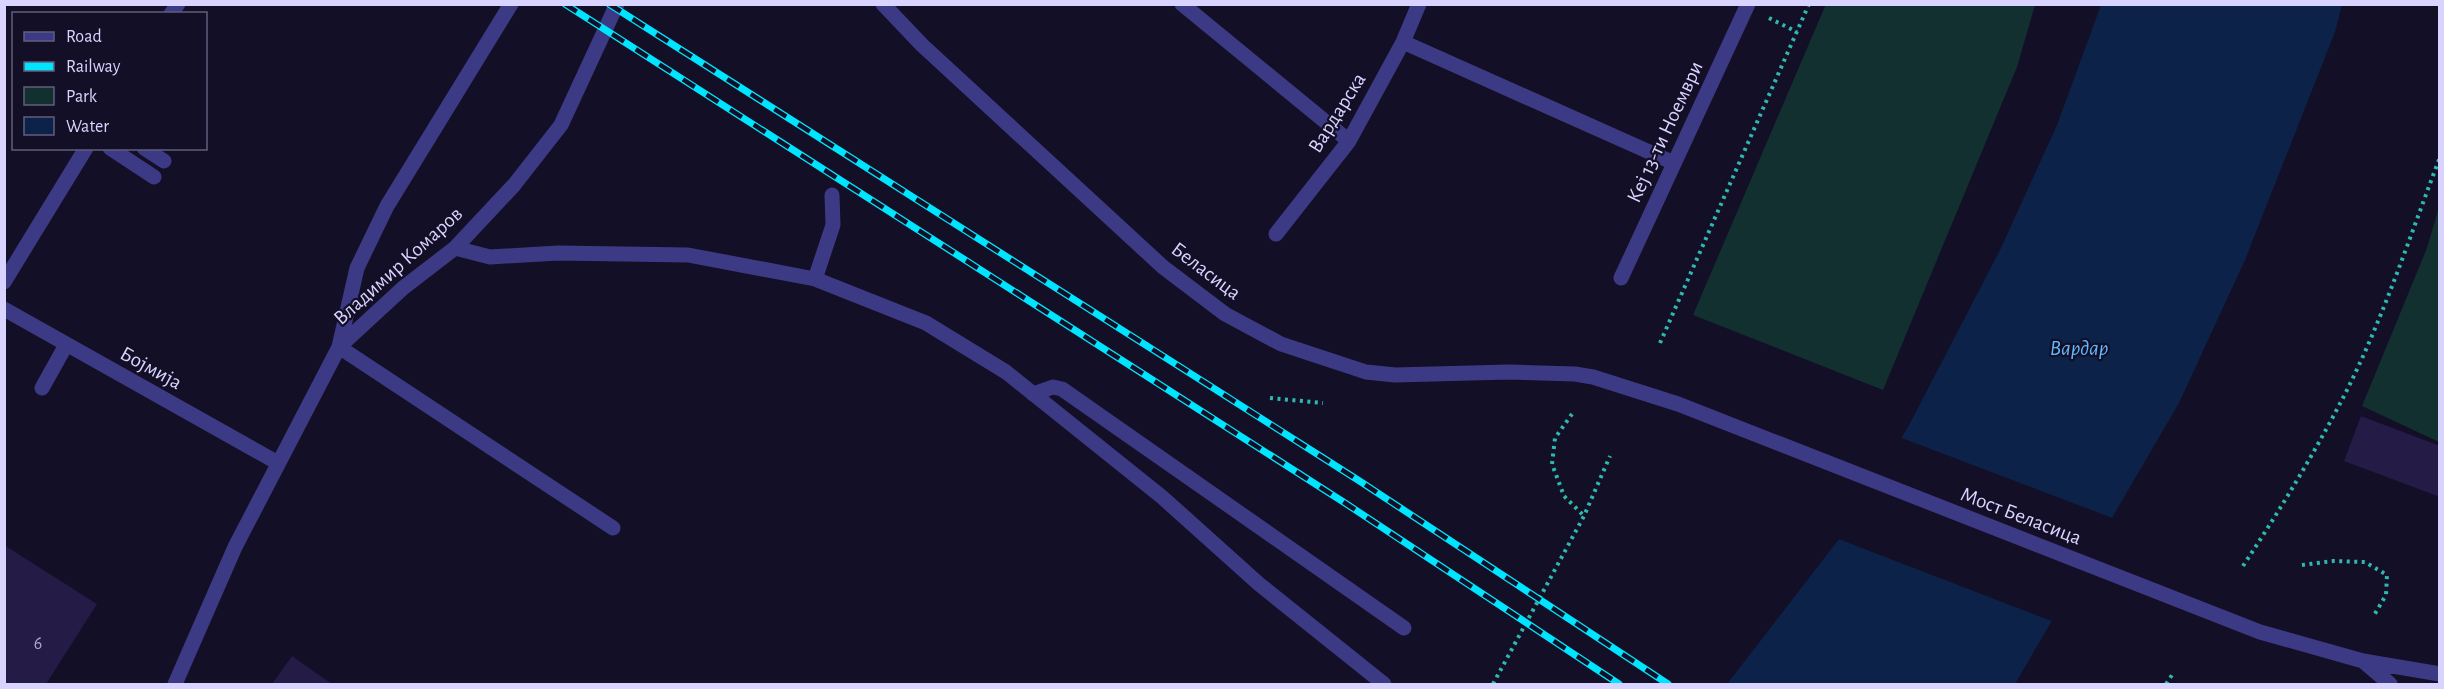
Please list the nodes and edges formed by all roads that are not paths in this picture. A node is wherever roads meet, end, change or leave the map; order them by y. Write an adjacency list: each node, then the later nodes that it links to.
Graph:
1 (511, 4): 23 (street, Владимир Комаров)
2 (617, 4): 17 (street, Владимир Комаров)
3 (883, 4): 24 (street, Беласица)
4 (1182, 4): 8 (street)
5 (1419, 4): 7 (street, Вардарска)
6 (1748, 6): 13 (street, Кеј 13-ти Ноември)
7 (1403, 42): 8 (street, Вардарска); 13 (street)
8 (1349, 141): 16 (street, Вардарска)
9 (85, 150): 20 (street)
10 (113, 150): 14 (street)
11 (147, 150): 12 (street)
12 (164, 161)
13 (1674, 163): 18 (street, Кеј 13-ти Ноември)
14 (154, 177)
15 (832, 195): 19 (street)
16 (1276, 234)
17 (455, 248): 19 (street); 23 (street, Владимир Комаров)
18 (1621, 278)
19 (815, 279): 26 (street)
20 (4, 282)
21 (4, 309): 22 (street, Бојмија)
22 (66, 345): 25 (street); 27 (street, Бојмија)
23 (339, 347): 27 (street, Владимир Комаров); 28 (street)
24 (1593, 377): 30 (street, Мост Беласица)
25 (42, 388)
26 (1033, 394): 29 (street); 33 (street)
27 (278, 463): 32 (street, Владимир Комаров)
28 (613, 528)
29 (1404, 628)
30 (2363, 661): 31 (street, Мост Беласица); 34 (street)
31 (2439, 674)
32 (175, 684)
33 (1384, 684)
34 (2390, 684)

